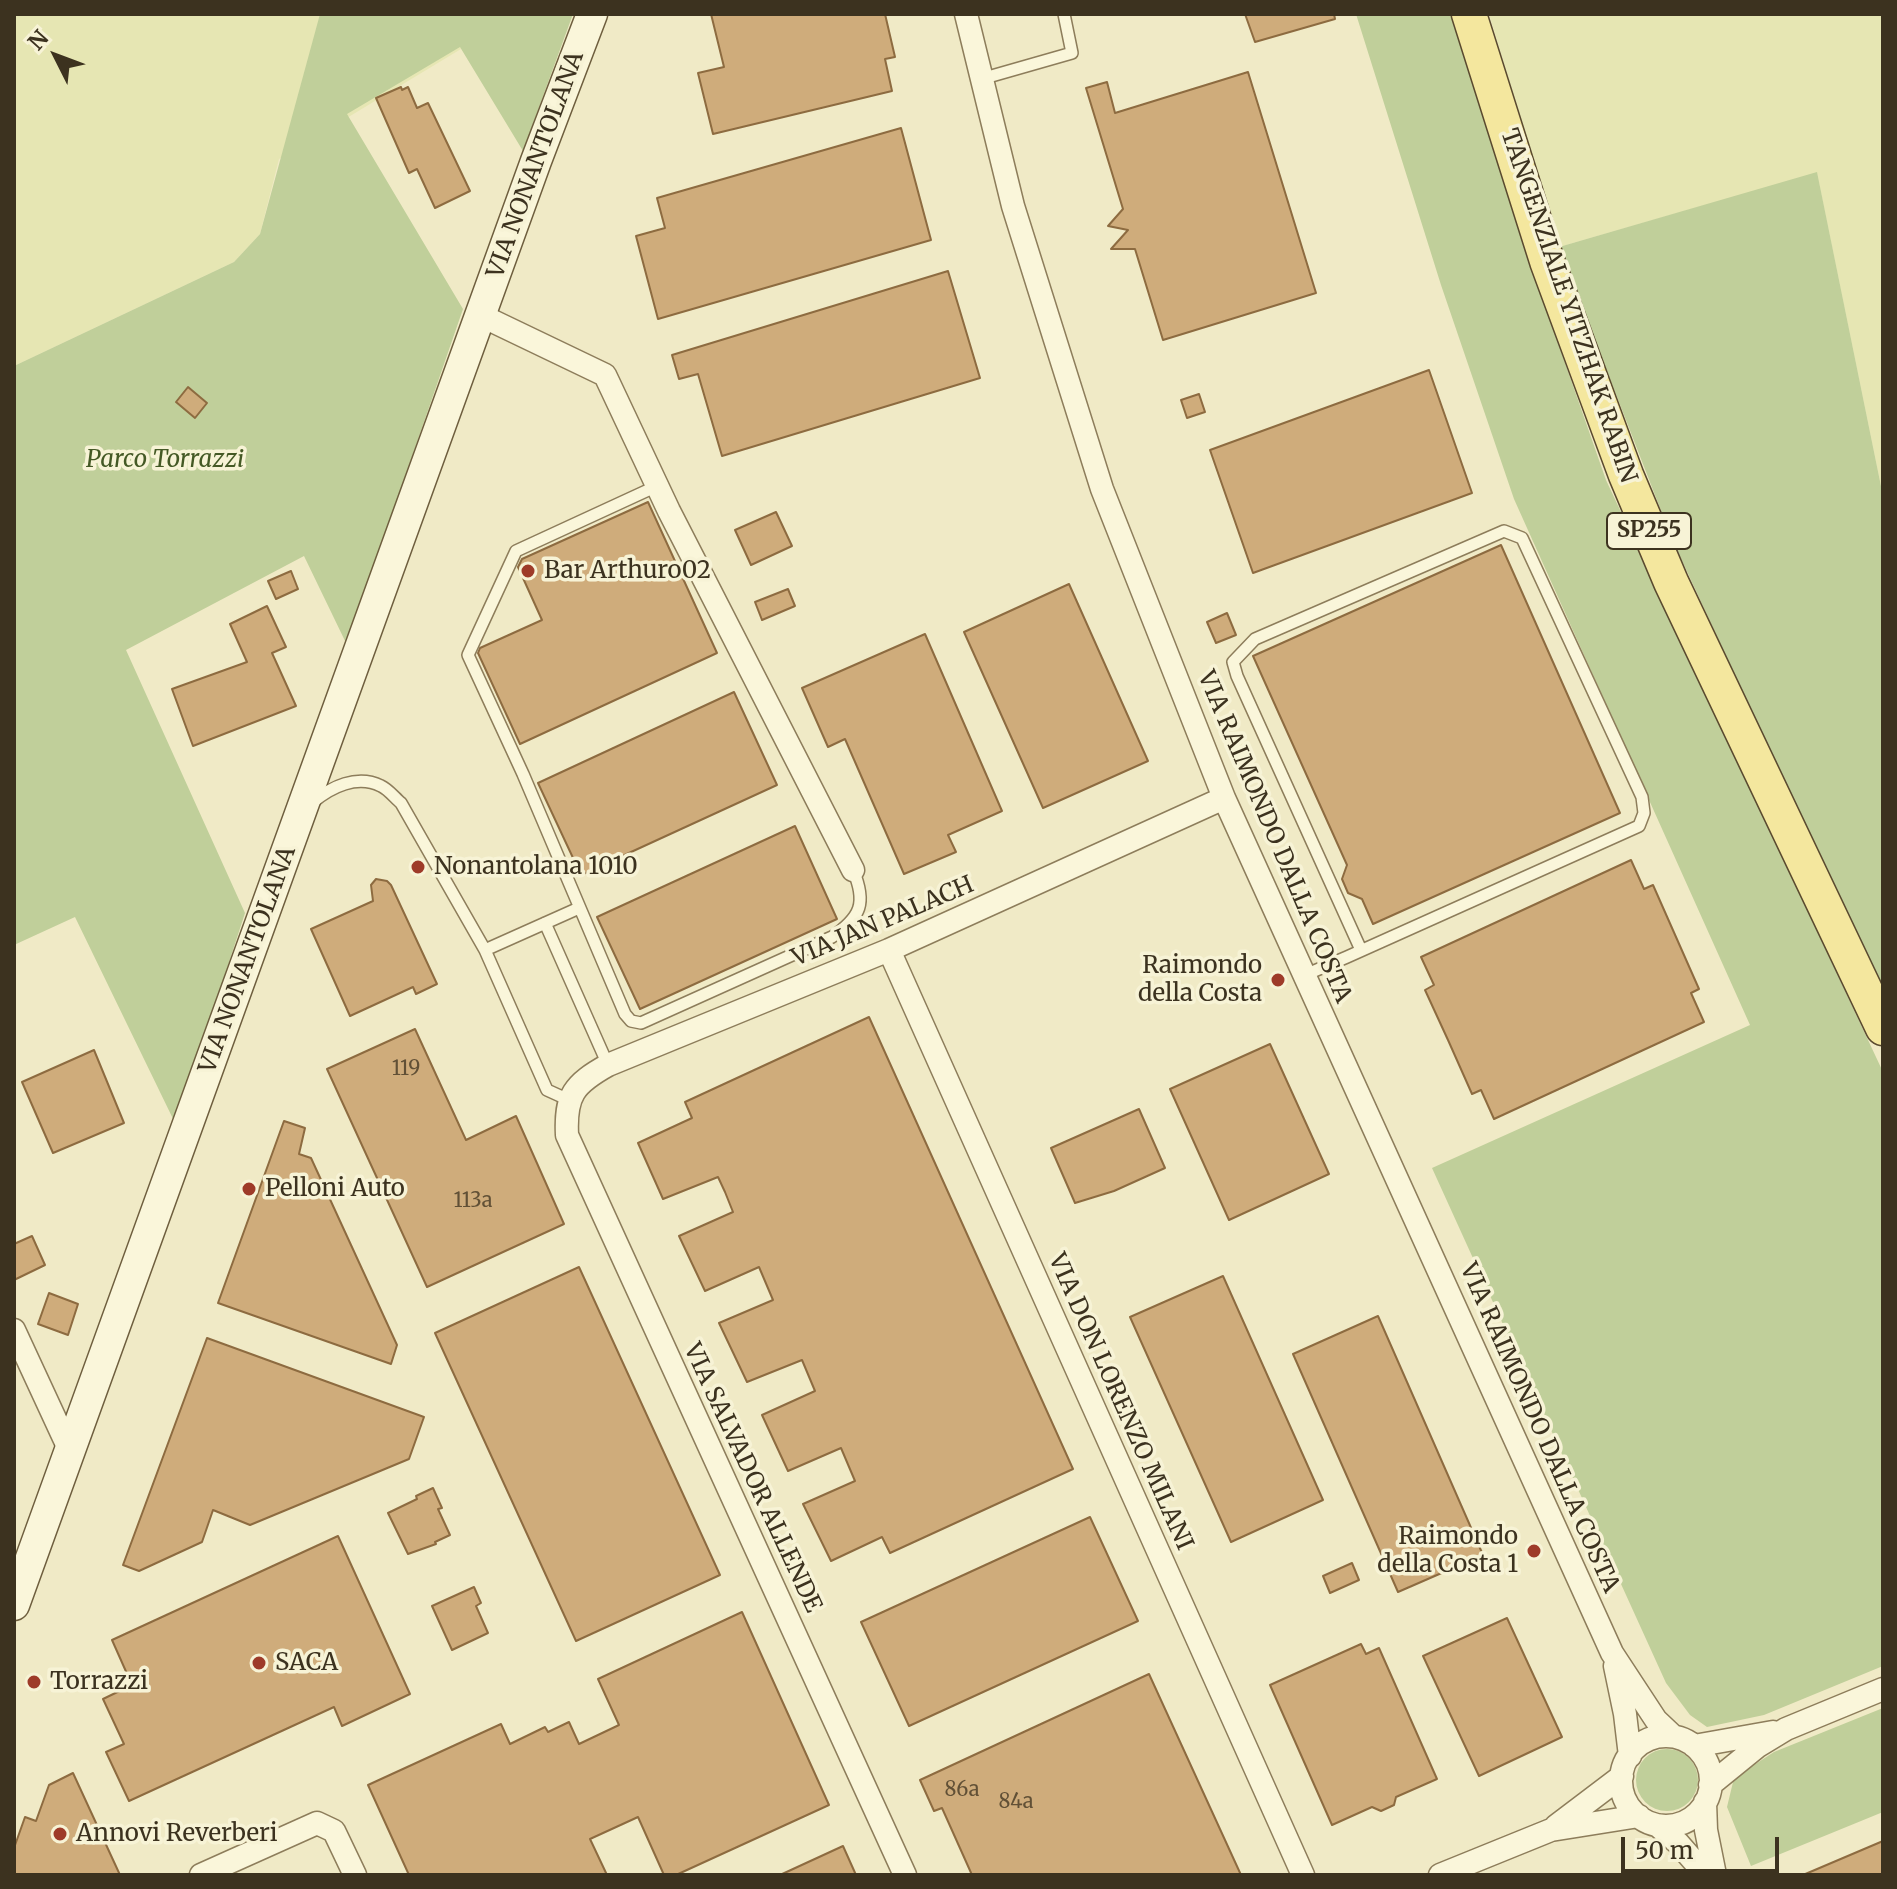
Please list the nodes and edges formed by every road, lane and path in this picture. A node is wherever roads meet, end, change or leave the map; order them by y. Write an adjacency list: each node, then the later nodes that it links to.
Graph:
1 (592, 14): 6 (main road, VIA NONANTOLANA)
2 (966, 14): 5 (street, VIA RAIMONDO DALLA COSTA)
3 (1064, 14): 5 (lane)
4 (1469, 14): 17 (main road, TANGENZIALE YITZHAK RABIN / SP255)
5 (980, 79): 8 (street, VIA RAIMONDO DALLA COSTA)
6 (482, 316): 7 (street); 9 (main road, VIA NONANTOLANA)
7 (657, 486): 10 (street); 11 (lane)
8 (1224, 798): 14 (street, VIA JAN PALACH); 16 (street, VIA RAIMONDO DALLA COSTA)
9 (302, 812): 13 (lane); 21 (main road, VIA NONANTOLANA)
10 (853, 870): 11 (lane)
11 (579, 908): 12 (lane)
12 (545, 923): 13 (lane); 18 (lane)
13 (485, 950): 19 (lane)
14 (889, 950): 18 (street, VIA JAN PALACH); 35 (street, VIA DON LORENZO MILANI)
15 (1361, 950): 15 (lane); 16 (lane)
16 (1305, 975): 23 (street, VIA RAIMONDO DALLA COSTA)
17 (1883, 1028)
18 (608, 1065): 19 (street, VIA JAN PALACH)
19 (569, 1100): 34 (street, VIA SALVADOR ALLENDE)
20 (14, 1330): 21 (street)
21 (70, 1451): 22 (main road, VIA NONANTOLANA)
22 (14, 1605)
23 (1612, 1653): 26 (street); 28 (street)
24 (1883, 1689): 25 (street)
25 (1786, 1729): 27 (street); 29 (street)
26 (1673, 1736): 27 (street); 28 (street)
27 (1694, 1746): 29 (street)
28 (1626, 1766): 30 (street); 31 (street)
29 (1708, 1794): 30 (street); 38 (street)
30 (1648, 1820): 31 (street); 37 (street)
31 (1551, 1830): 36 (street)
32 (201, 1875): 33 (street)
33 (355, 1875)
34 (905, 1875)
35 (1303, 1875)
36 (1440, 1875)
37 (1706, 1875)
38 (1715, 1875)

